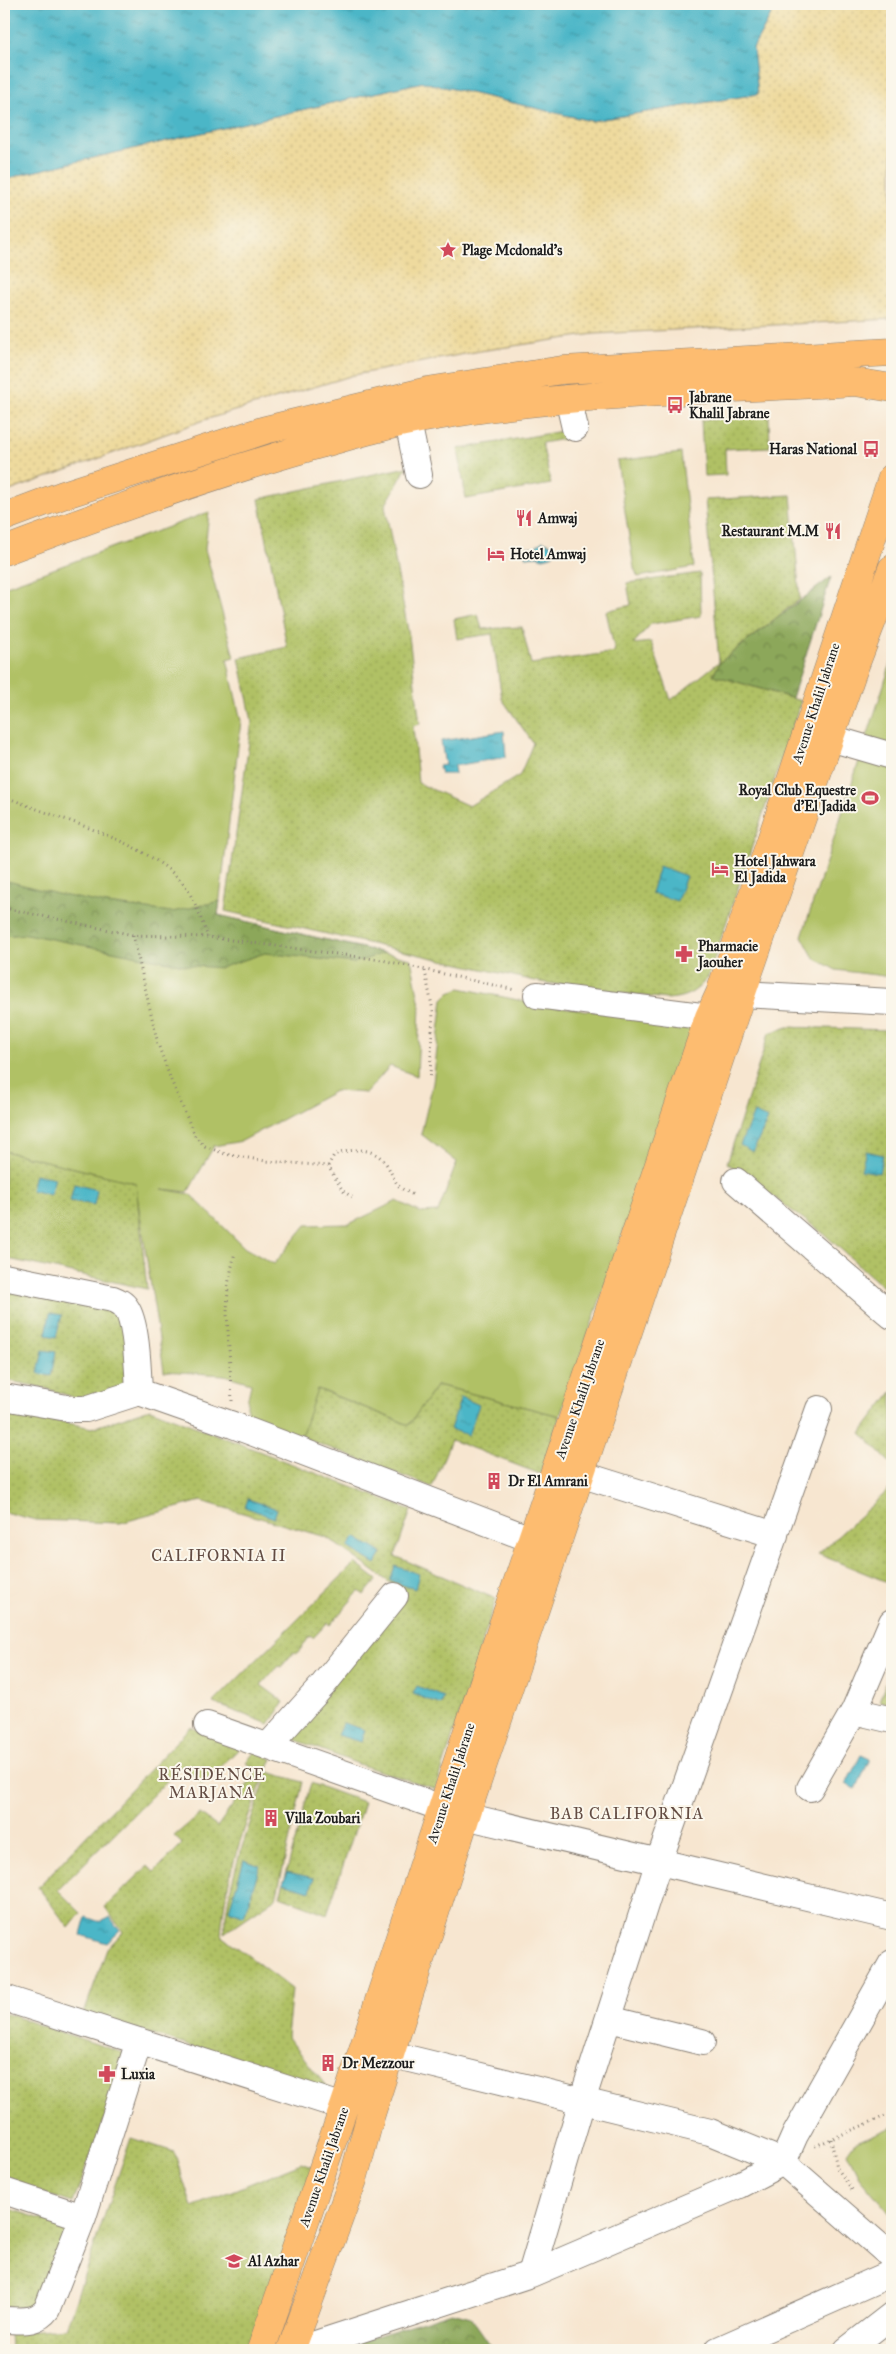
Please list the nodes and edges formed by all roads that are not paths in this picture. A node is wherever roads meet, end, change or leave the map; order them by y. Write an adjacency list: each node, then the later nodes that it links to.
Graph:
1 (892, 352): 8 (main road)
2 (892, 388): 3 (main road)
3 (568, 398): 4 (main road); 5 (street)
4 (408, 422): 6 (street); 9 (main road)
5 (575, 428)
6 (419, 475)
7 (892, 478): 14 (main road, Avenue Khalil Jabrane)
8 (4, 517)
9 (4, 551)
10 (892, 569): 11 (main road, Avenue Khalil Jabrane)
11 (830, 738): 12 (street); 14 (main road, Avenue Khalil Jabrane)
12 (892, 756)
13 (538, 995): 14 (street)
14 (723, 1002): 15 (street); 22 (main road, Avenue Khalil Jabrane); 24 (main road, Avenue Khalil Jabrane)
15 (892, 1002)
16 (736, 1181): 18 (street)
17 (4, 1278): 19 (street)
18 (892, 1316)
19 (139, 1392): 20 (street); 24 (street)
20 (4, 1397)
21 (819, 1409): 23 (street)
22 (580, 1474): 23 (street); 32 (main road, Avenue Khalil Jabrane)
23 (775, 1535): 33 (street)
24 (533, 1540): 32 (main road, Avenue Khalil Jabrane)
25 (395, 1596): 30 (street)
26 (892, 1622): 27 (street)
27 (854, 1710): 28 (street); 31 (street)
28 (892, 1720)
29 (207, 1724): 30 (street)
30 (268, 1746): 32 (street)
31 (810, 1788)
32 (454, 1812): 33 (street); 40 (main road, Avenue Khalil Jabrane); 42 (main road, Avenue Khalil Jabrane)
33 (659, 1861): 34 (street); 37 (street)
34 (892, 1917)
35 (892, 1962): 43 (street)
36 (4, 1998): 38 (street)
37 (609, 2019): 39 (street); 41 (street)
38 (139, 2041): 42 (street); 45 (street)
39 (702, 2042)
40 (390, 2054): 41 (street); 52 (main road, Avenue Khalil Jabrane)
41 (582, 2101): 43 (street); 47 (street)
42 (344, 2107): 51 (main road, Avenue Khalil Jabrane)
43 (783, 2162): 46 (street); 47 (street)
44 (4, 2191): 45 (street)
45 (82, 2217): 50 (street)
46 (892, 2257)
47 (531, 2274): 53 (street)
48 (892, 2274): 54 (street)
49 (892, 2315): 55 (street)
50 (4, 2320)
51 (261, 2350)
52 (291, 2350)
53 (297, 2350)
54 (718, 2350)
55 (848, 2350)

